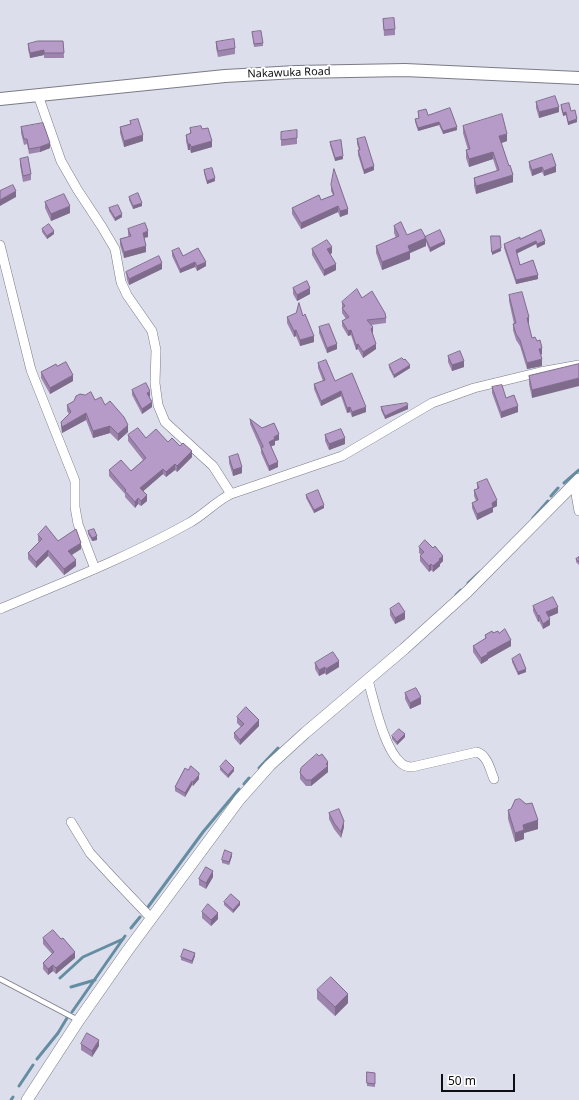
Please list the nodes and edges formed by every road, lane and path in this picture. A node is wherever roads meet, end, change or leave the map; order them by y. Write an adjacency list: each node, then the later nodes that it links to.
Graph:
1 (579, 78): 2 (main road, Nakawuka Road)
2 (38, 95): 3 (main road, Nakawuka Road); 7 (street)
3 (0, 99)
4 (0, 245): 9 (street)
5 (579, 365): 7 (street)
6 (577, 481): 8 (street); 11 (street)
7 (231, 494): 9 (street)
8 (579, 511)
9 (95, 569): 10 (street)
10 (0, 609)
11 (368, 680): 12 (street); 14 (street)
12 (494, 779)
13 (71, 822): 14 (street)
14 (151, 918): 16 (street)
15 (0, 979): 16 (lane)
16 (79, 1020): 17 (street)
17 (27, 1100)

